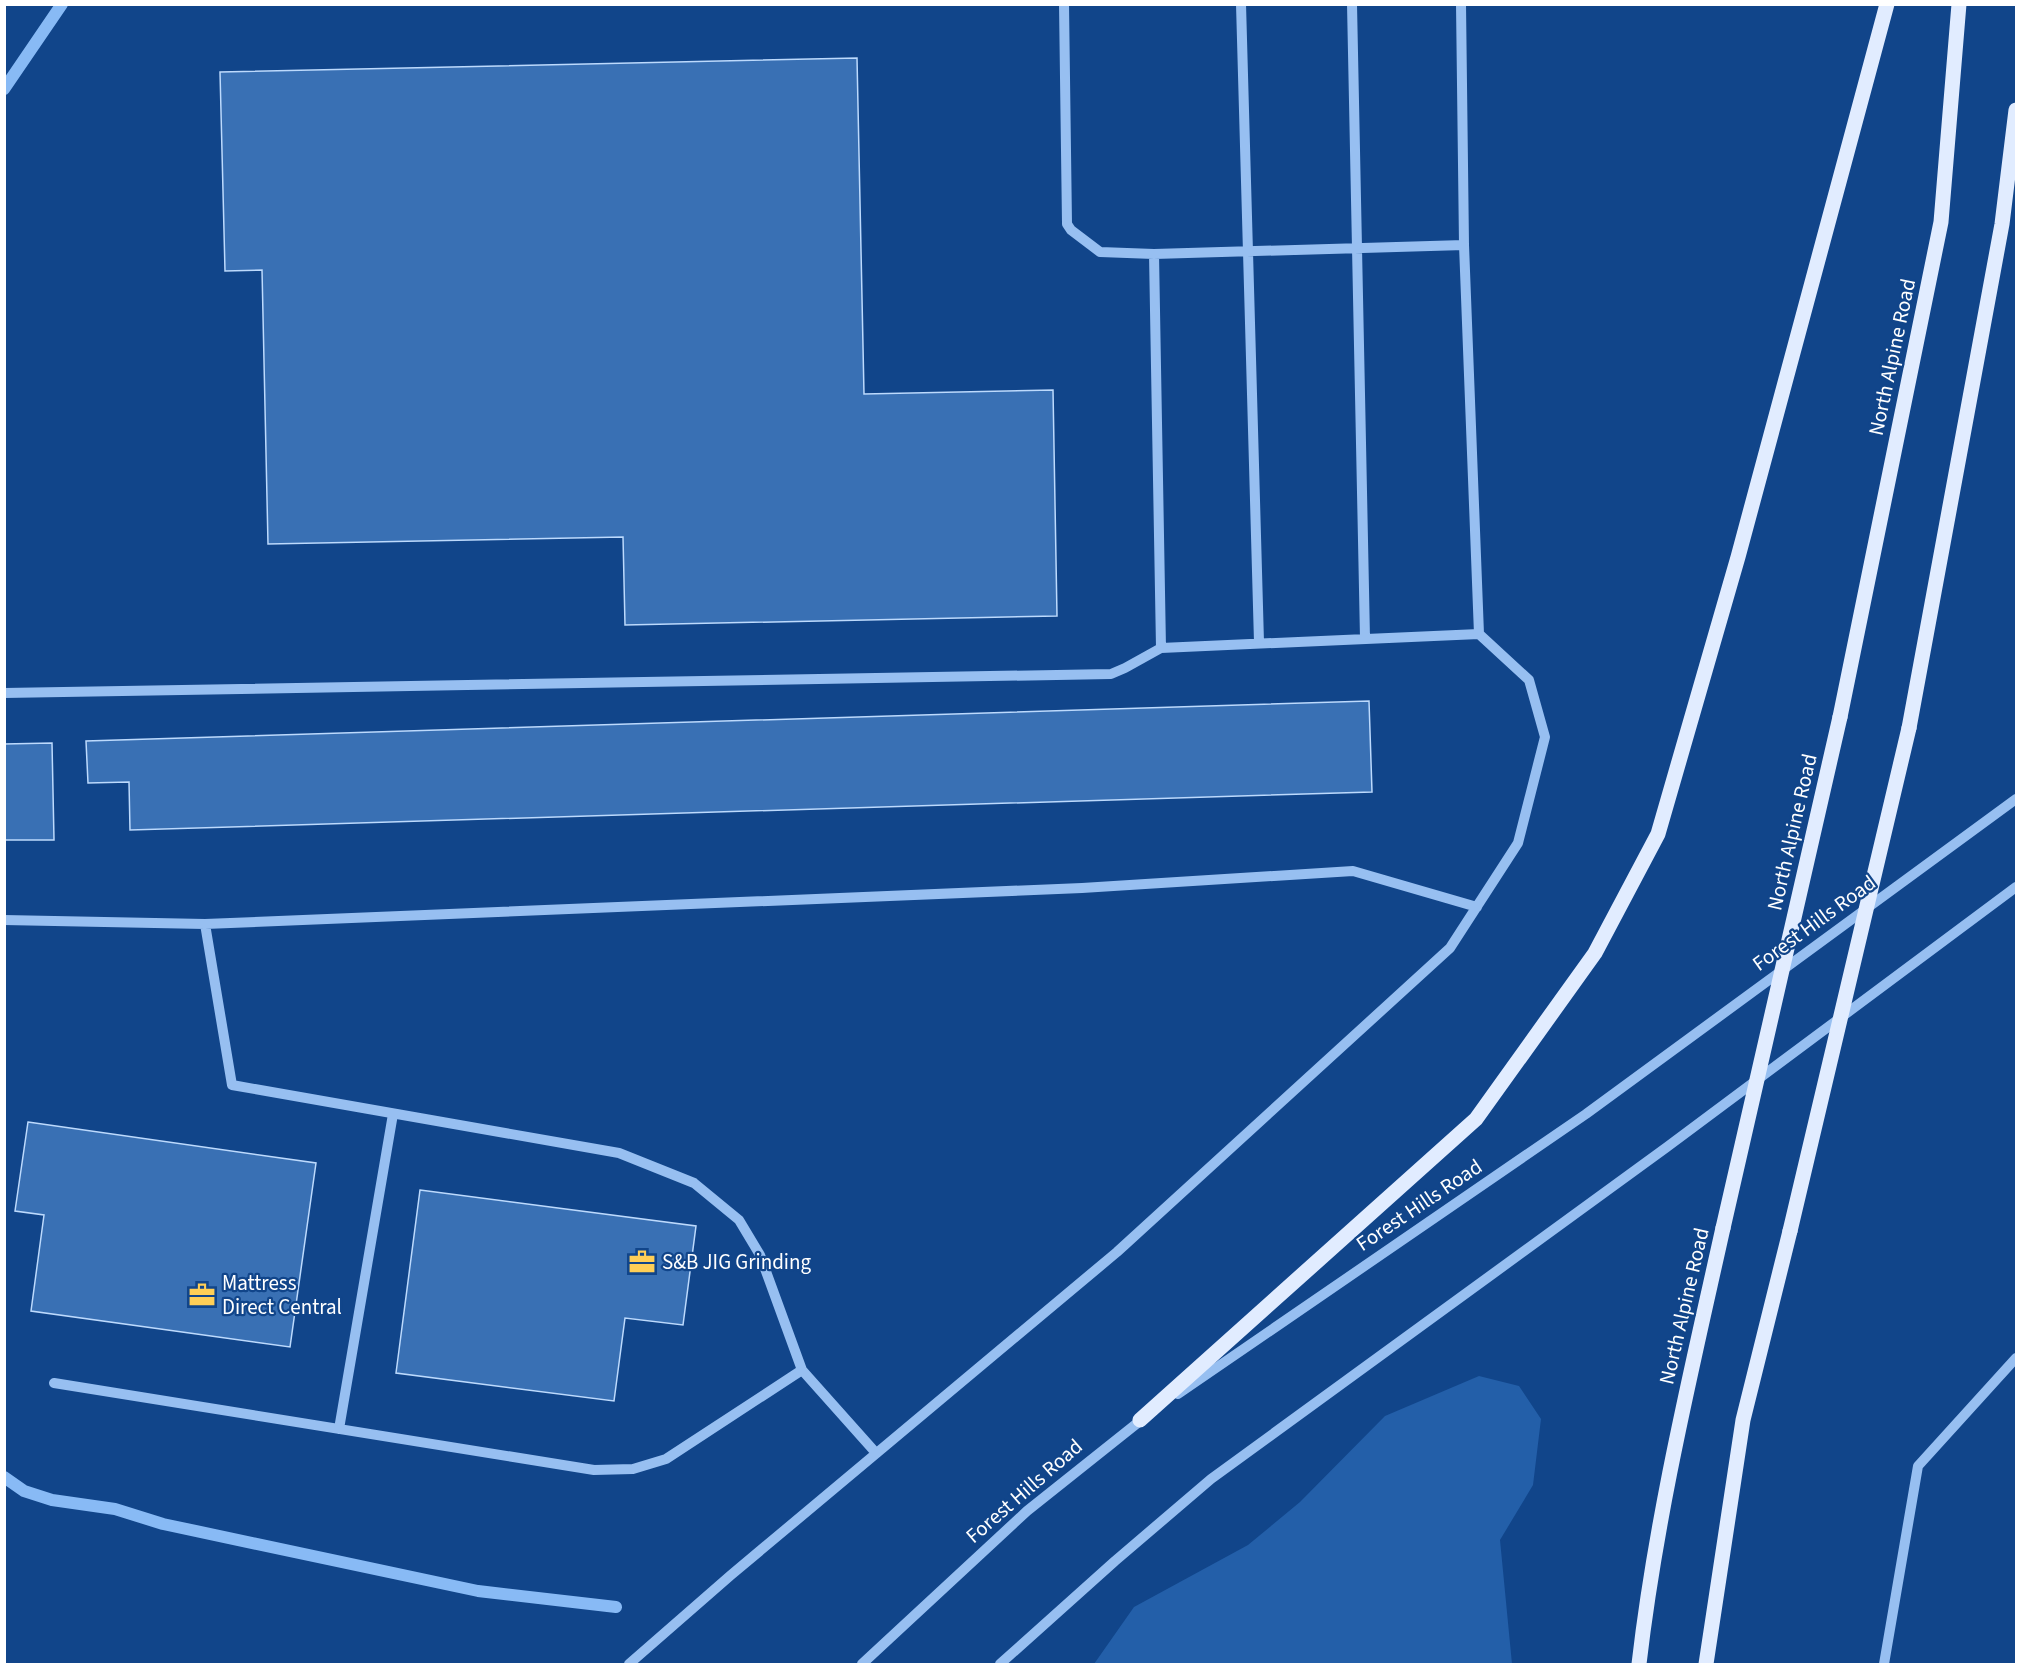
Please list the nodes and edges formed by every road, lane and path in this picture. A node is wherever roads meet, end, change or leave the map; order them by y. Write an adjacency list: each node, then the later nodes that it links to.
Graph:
1 (1064, 4): 11 (street)
2 (1240, 4): 10 (street)
3 (1352, 4): 9 (street)
4 (1461, 4): 8 (street)
5 (1887, 4): 26 (main road)
6 (1959, 4): 32 (main road, North Alpine Road, bridge)
7 (2016, 110): 33 (main road, bridge)
8 (1464, 245): 9 (street); 12 (street)
9 (1357, 249): 10 (street); 13 (street)
10 (1247, 252): 11 (street); 14 (street)
11 (1154, 254): 15 (street)
12 (1479, 634): 13 (street); 19 (street)
13 (1365, 638): 14 (street)
14 (1259, 642): 15 (street)
15 (1161, 648): 16 (street)
16 (4, 693)
17 (2016, 799): 26 (street, Forest Hills Road)
18 (2016, 887): 31 (street)
19 (1477, 907): 21 (street); 28 (street)
20 (4, 920): 21 (street)
21 (206, 924): 22 (street)
22 (393, 1114): 24 (street); 27 (street)
23 (2016, 1358): 34 (street)
24 (802, 1370): 27 (street); 28 (street)
25 (54, 1383): 27 (street)
26 (1140, 1420): 30 (street, Forest Hills Road)
27 (339, 1429)
28 (876, 1453): 29 (street)
29 (629, 1665)
30 (862, 1665)
31 (1000, 1665)
32 (1639, 1665)
33 (1706, 1665)
34 (1884, 1665)

